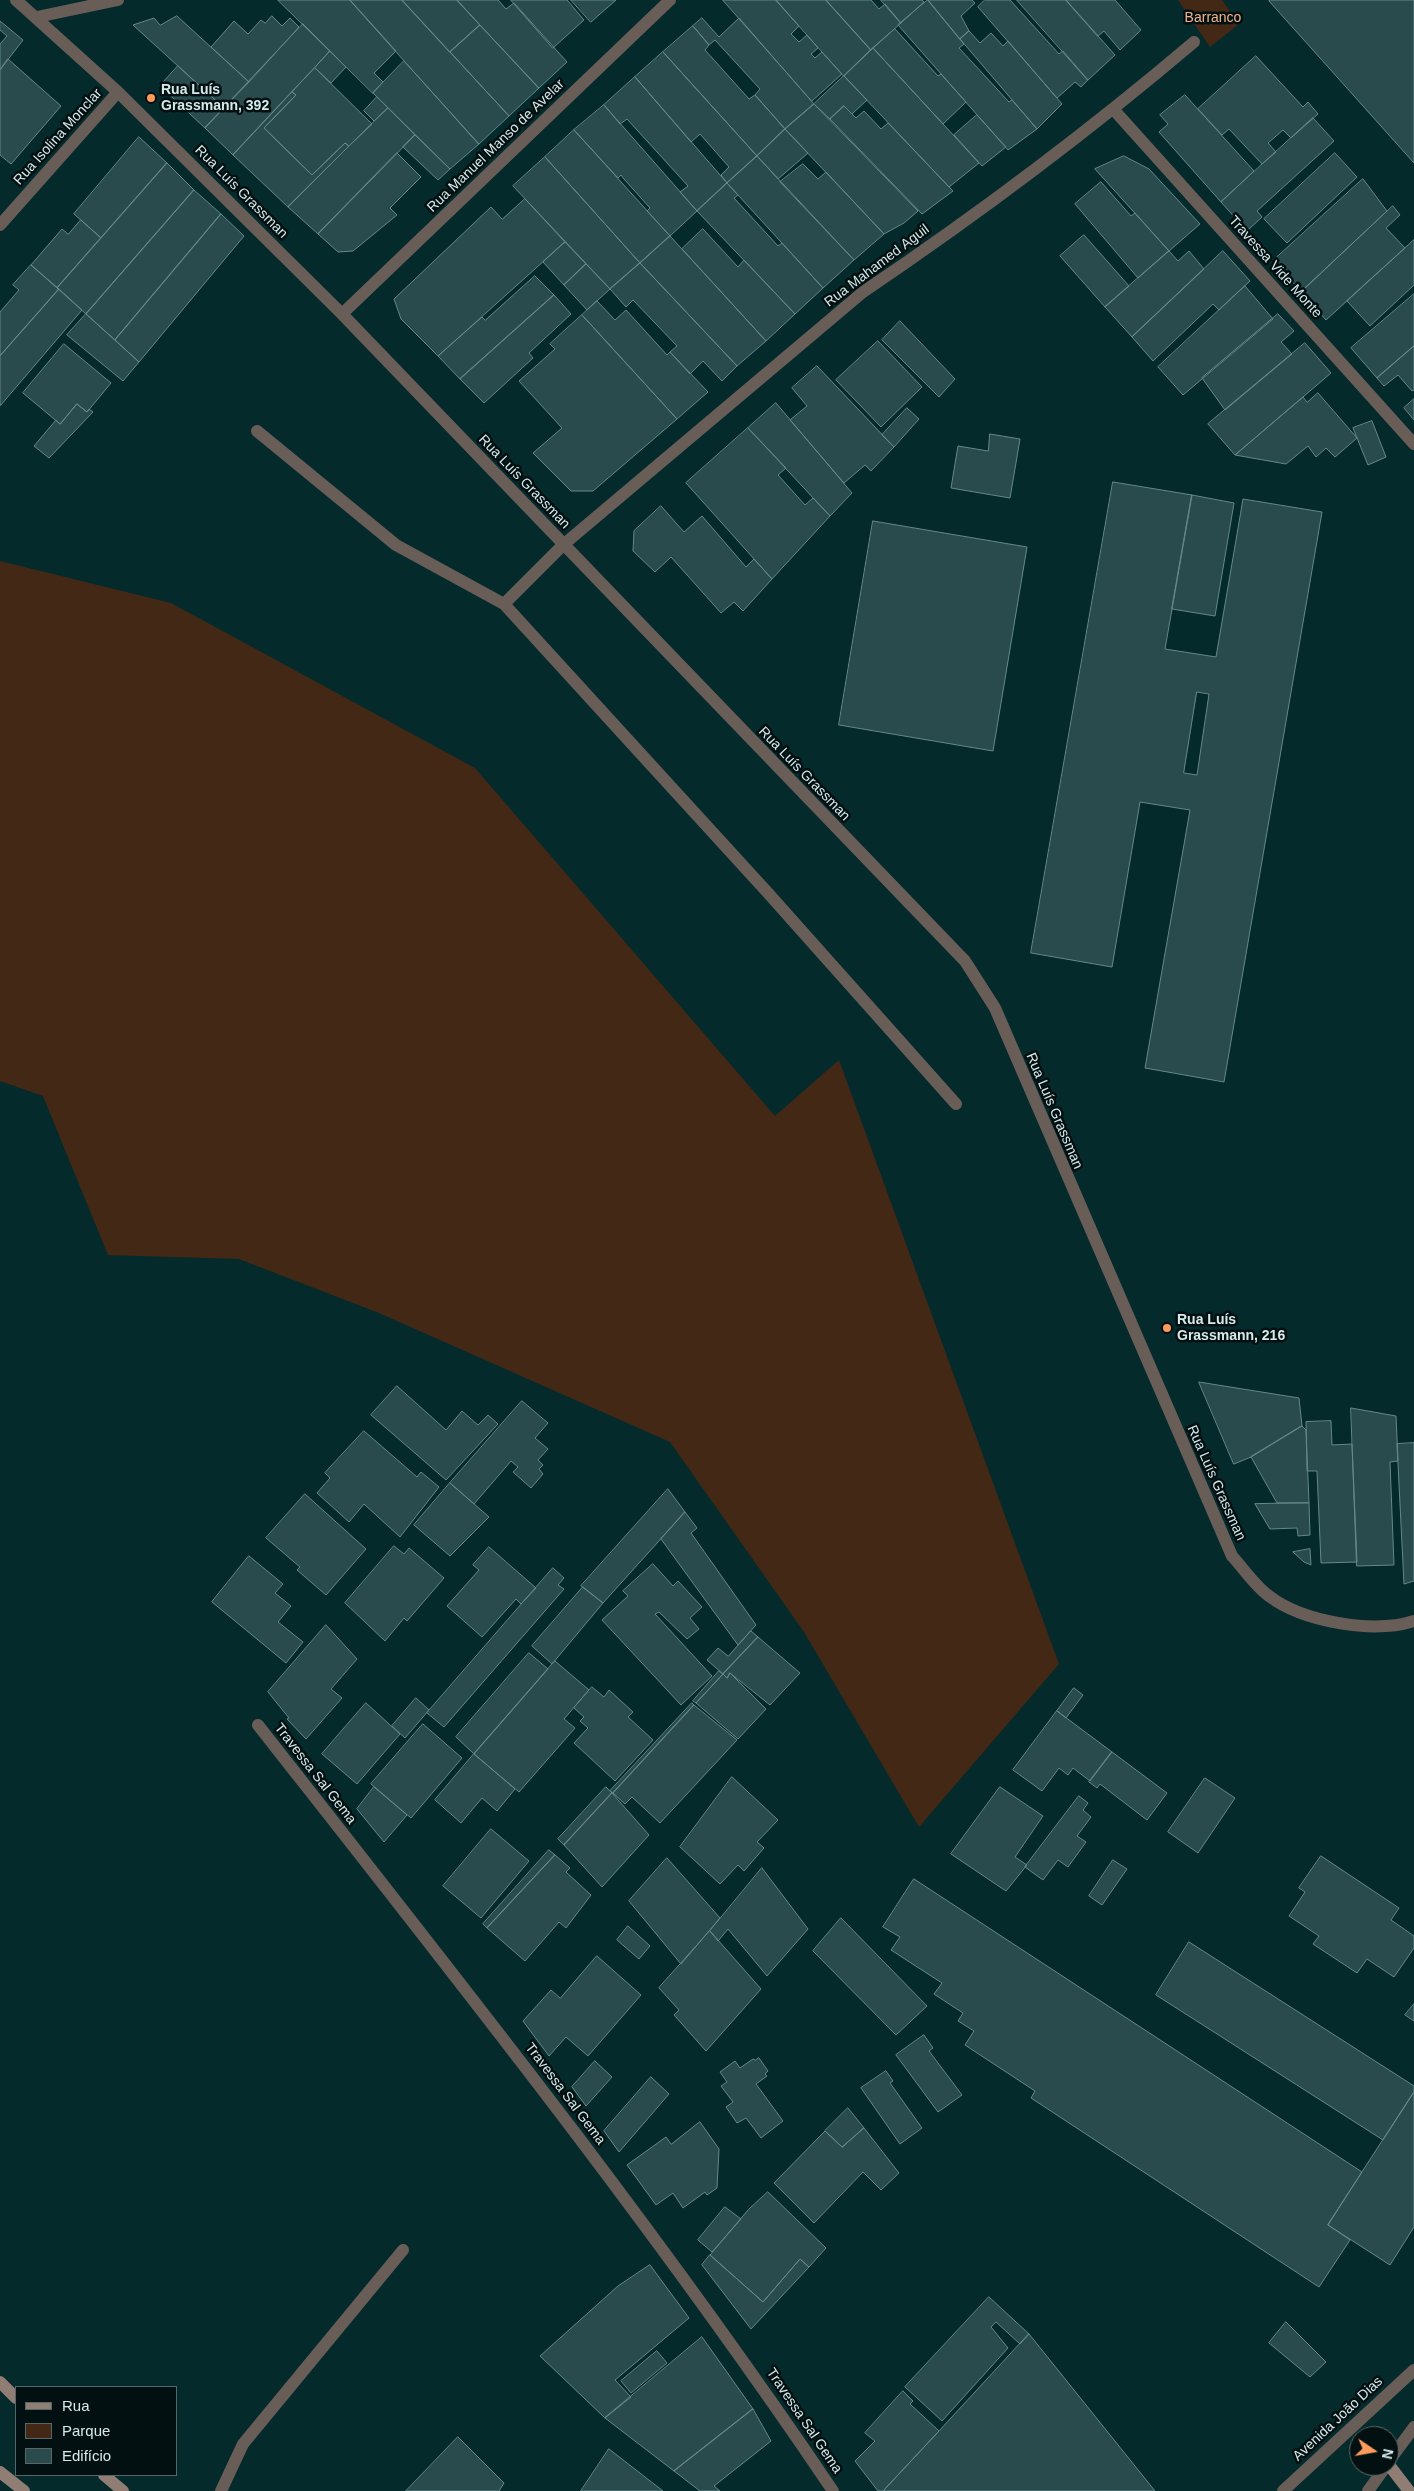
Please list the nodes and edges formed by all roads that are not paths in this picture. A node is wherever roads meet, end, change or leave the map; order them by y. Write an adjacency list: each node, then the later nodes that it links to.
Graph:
1 (16, 0): 4 (street, Rua Luís Grassman)
2 (118, 0): 4 (street)
3 (670, 0): 9 (street, Rua Manuel Manso de Avelar)
4 (37, 18): 6 (street, Rua Luís Grassman)
5 (1194, 42): 7 (street, Rua Mahamed Aguil)
6 (118, 92): 8 (street, Rua Isolina Monclar); 9 (street, Rua Luís Grassman)
7 (1114, 110): 11 (street, Travessa Vide Monte); 12 (street, Rua Mahamed Aguil)
8 (0, 225)
9 (342, 314): 12 (street, Rua Luís Grassman)
10 (257, 431): 13 (street)
11 (1414, 444)
12 (563, 544): 13 (street, Rua Mahamed Aguil); 15 (street, Rua Luís Grassman)
13 (504, 604): 14 (street)
14 (956, 1104)
15 (1414, 1621)
16 (258, 1726): 30 (street, Travessa Sal Gema)
17 (402, 2250): 29 (street)
18 (1414, 2370): 31 (street, Avenida João Dias)
19 (0, 2382): 20 (main road)
20 (15, 2397)
21 (1414, 2427): 22 (street)
22 (1399, 2448)
23 (0, 2472): 27 (main road)
24 (105, 2476): 28 (main road)
25 (1379, 2476): 32 (street)
26 (1397, 2476): 33 (main road)
27 (24, 2491)
28 (123, 2491)
29 (221, 2491)
30 (833, 2491)
31 (1283, 2491)
32 (1368, 2491)
33 (1409, 2491)

